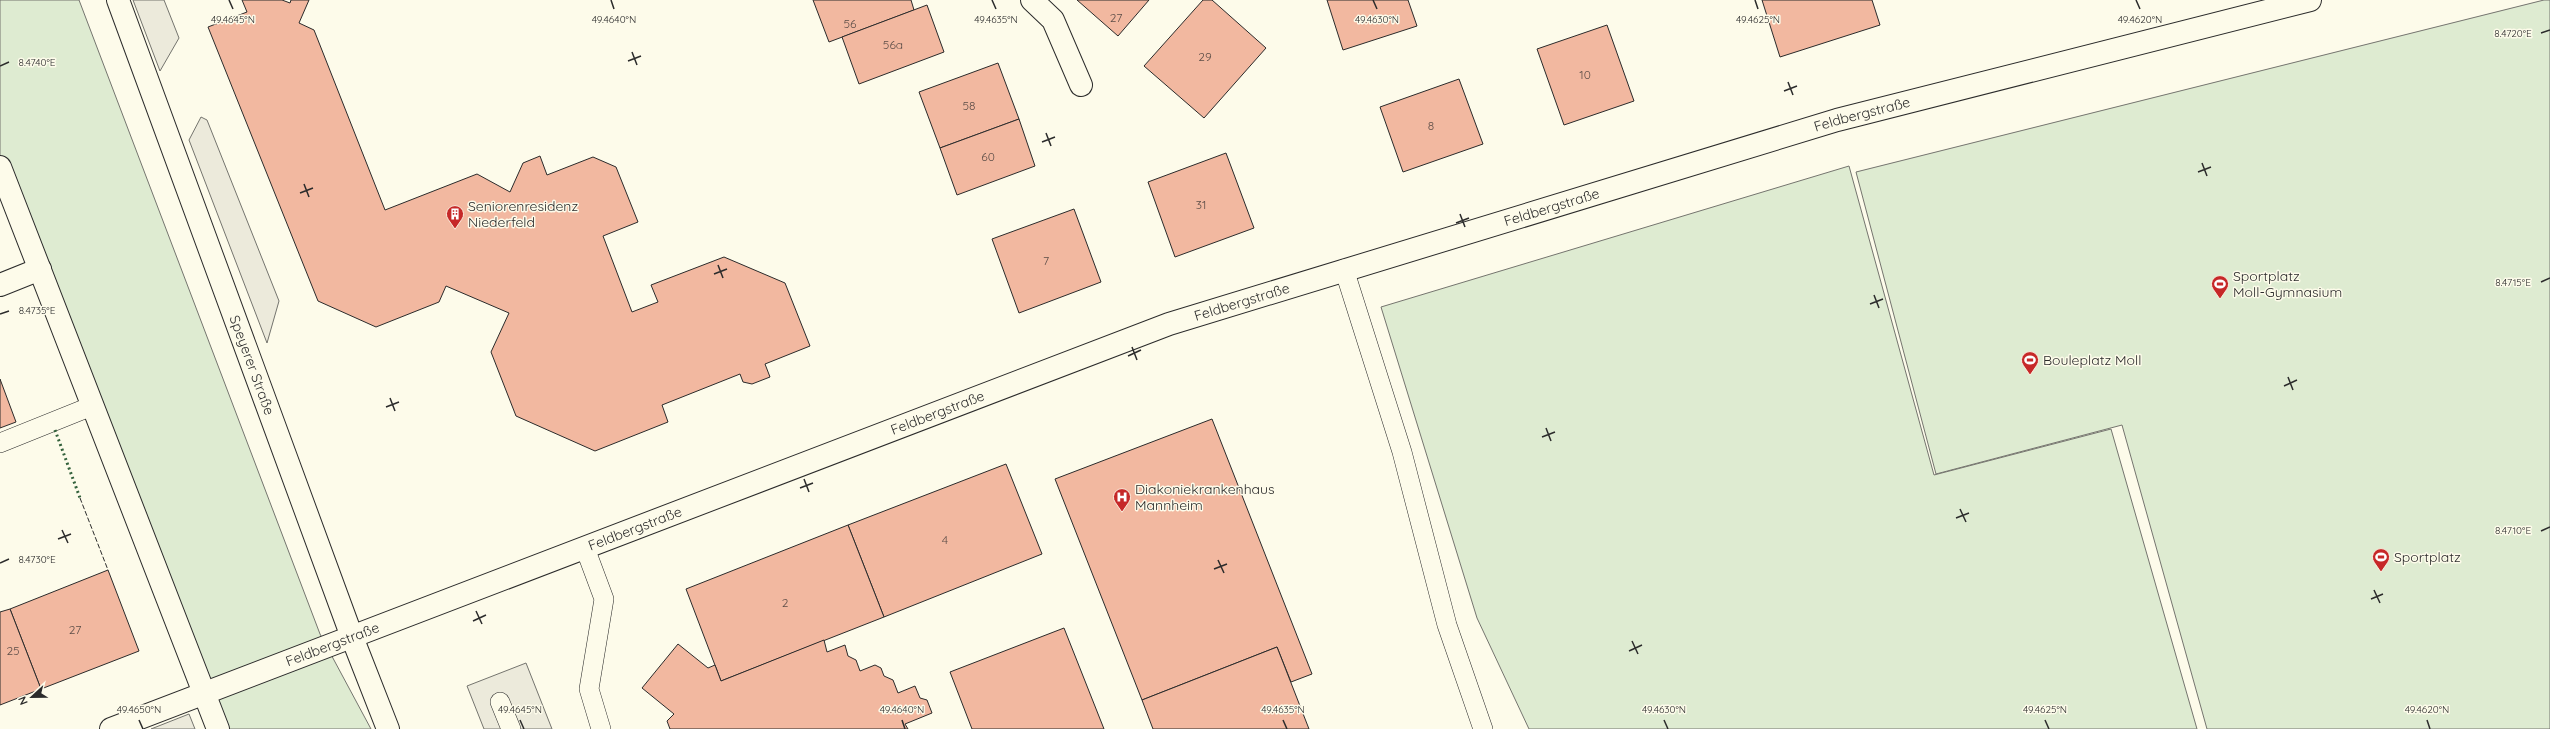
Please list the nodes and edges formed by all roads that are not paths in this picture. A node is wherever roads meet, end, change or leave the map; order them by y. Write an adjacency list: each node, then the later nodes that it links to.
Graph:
1 (118, 0): 12 (street, Speyerer Straße)
2 (1032, 0): 4 (street)
3 (2310, 0): 7 (street, Feldbergstraße)
4 (1081, 85)
5 (0, 167): 6 (street)
6 (40, 269): 8 (street); 9 (street)
7 (1344, 269): 11 (street, Feldbergstraße); 20 (lane)
8 (0, 285)
9 (92, 406): 10 (lane); 13 (street)
10 (0, 443)
11 (585, 548): 12 (street, Feldbergstraße); 19 (lane)
12 (352, 637): 13 (street, Feldbergstraße); 17 (street, Speyerer Straße)
13 (205, 694): 15 (street, Feldbergstraße); 16 (street)
14 (500, 702): 18 (lane)
15 (112, 729)
16 (218, 729)
17 (388, 729)
18 (511, 729)
19 (601, 729)
20 (1483, 729)

